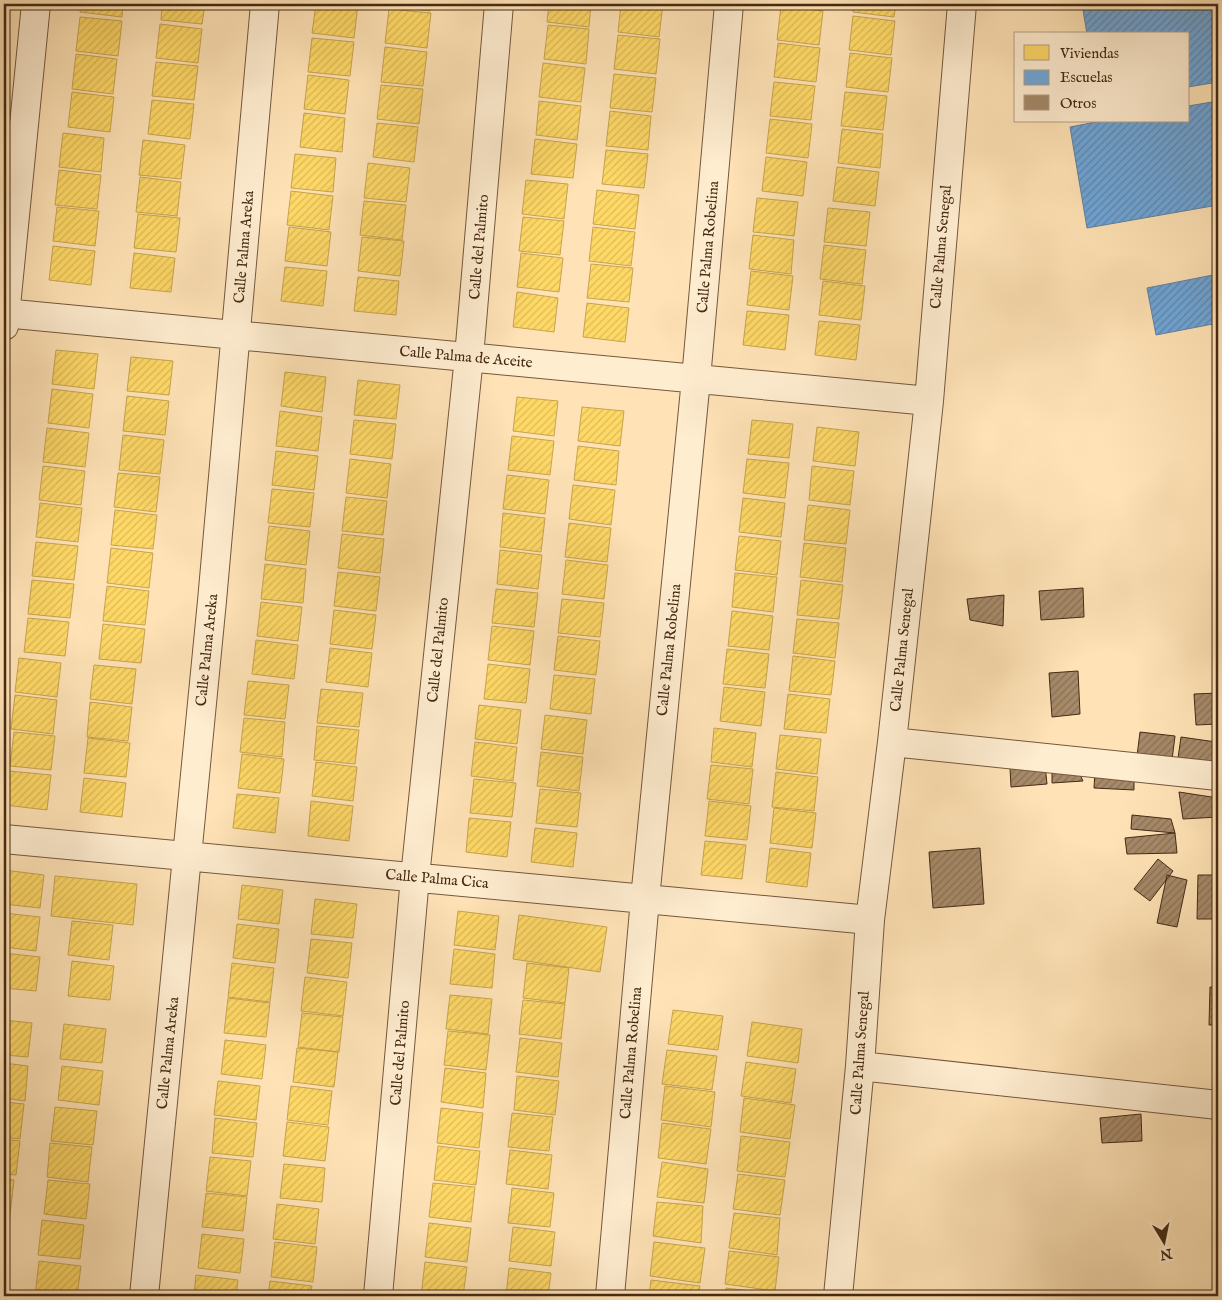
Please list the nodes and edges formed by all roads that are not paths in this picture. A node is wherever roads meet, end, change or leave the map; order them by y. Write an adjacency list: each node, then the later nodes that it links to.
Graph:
1 (36, 4): 6 (street)
2 (265, 4): 7 (street, Calle Palma Areka)
3 (499, 4): 8 (street, Calle del Palmito)
4 (729, 4): 9 (street, Calle Palma Robelina)
5 (962, 4): 10 (street, Calle Palma Senegal)
6 (4, 317): 7 (street, Calle Palma de Aceite)
7 (237, 335): 8 (street, Calle Palma de Aceite); 14 (street, Calle Palma Areka)
8 (470, 357): 9 (street, Calle Palma de Aceite); 15 (street, Calle del Palmito)
9 (696, 379): 10 (street, Calle Palma de Aceite); 16 (street, Calle Palma Robelina)
10 (928, 401): 11 (street, Calle Palma Senegal)
11 (892, 742): 12 (street); 17 (street, Calle Palma Senegal)
12 (1218, 776)
13 (4, 839): 14 (street, Calle Palma Cica)
14 (187, 856): 15 (street, Calle Palma Cica); 20 (street, Calle Palma Areka)
15 (415, 877): 16 (street, Calle Palma Cica); 21 (street, Calle del Palmito)
16 (645, 899): 17 (street, Calle Palma Cica); 22 (street, Calle Palma Robelina)
17 (870, 920): 18 (street, Calle Palma Senegal)
18 (860, 1066): 19 (street); 23 (street, Calle Palma Senegal)
19 (1218, 1105)
20 (144, 1296)
21 (378, 1296)
22 (610, 1296)
23 (838, 1296)

